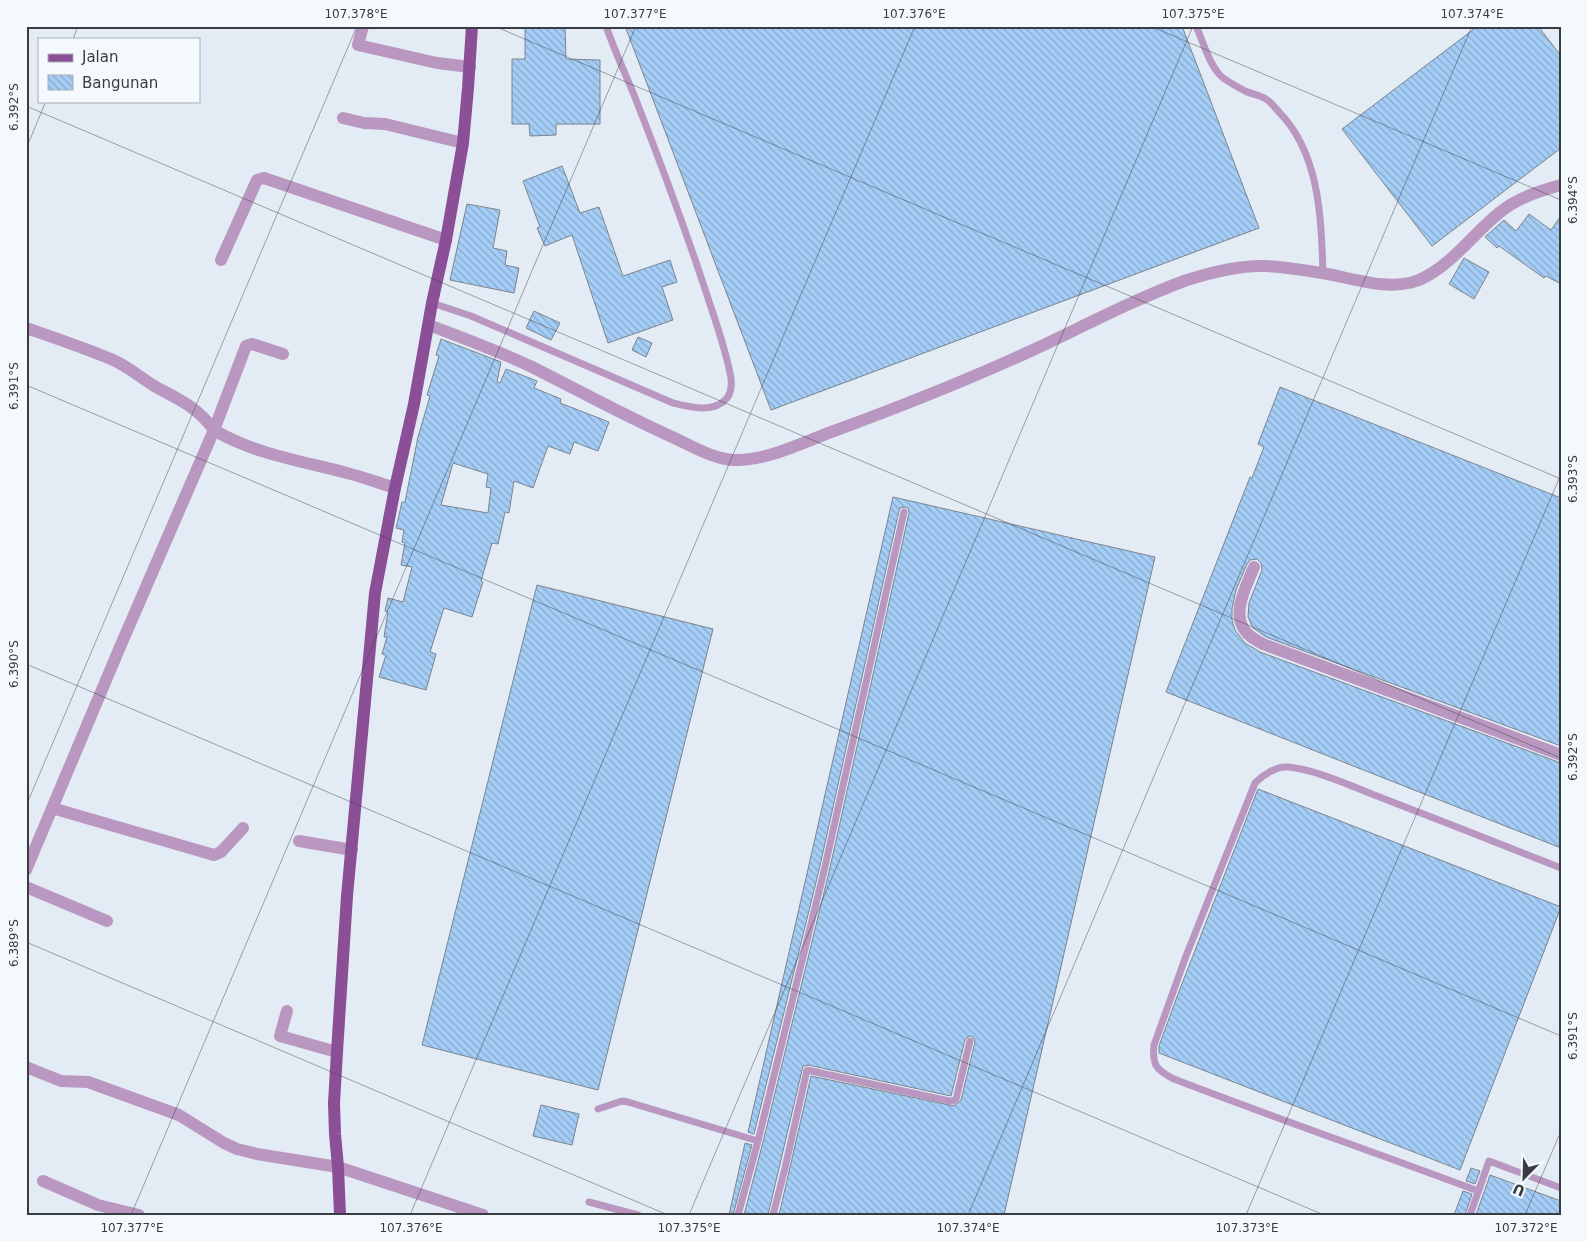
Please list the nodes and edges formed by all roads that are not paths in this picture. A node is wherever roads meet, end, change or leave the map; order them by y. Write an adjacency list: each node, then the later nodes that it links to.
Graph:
1 (363, 26): 5 (street)
2 (472, 26): 5 (main road)
3 (606, 26): 12 (lane)
4 (1196, 26): 11 (lane)
5 (470, 67): 7 (main road)
6 (343, 118): 7 (street)
7 (463, 143): 9 (main road)
8 (1561, 184): 11 (street)
9 (446, 240): 10 (street); 12 (main road)
10 (221, 260)
11 (1323, 273): 13 (street)
12 (432, 303): 13 (main road)
13 (429, 325): 17 (main road)
14 (26, 328): 16 (street)
15 (283, 354): 16 (street)
16 (214, 430): 17 (street); 21 (street)
17 (395, 488): 24 (main road)
18 (904, 512): 34 (lane)
19 (1254, 567): 20 (street)
20 (1561, 755)
21 (52, 808): 22 (street); 26 (street)
22 (242, 828)
23 (299, 841): 24 (street)
24 (352, 850): 31 (main road)
25 (1561, 868): 38 (lane)
26 (26, 870)
27 (26, 887): 28 (street)
28 (107, 921)
29 (287, 1011): 31 (street)
30 (970, 1041): 45 (lane)
31 (337, 1052): 35 (main road)
32 (26, 1067): 35 (street)
33 (598, 1109): 34 (lane)
34 (758, 1141): 44 (lane)
35 (338, 1167): 41 (main road); 42 (street)
36 (43, 1181): 40 (street)
37 (1561, 1188): 38 (lane)
38 (1478, 1191): 46 (lane)
39 (589, 1202): 43 (lane)
40 (138, 1215)
41 (340, 1215)
42 (483, 1215)
43 (638, 1215)
44 (738, 1215)
45 (773, 1215)
46 (1470, 1215)

